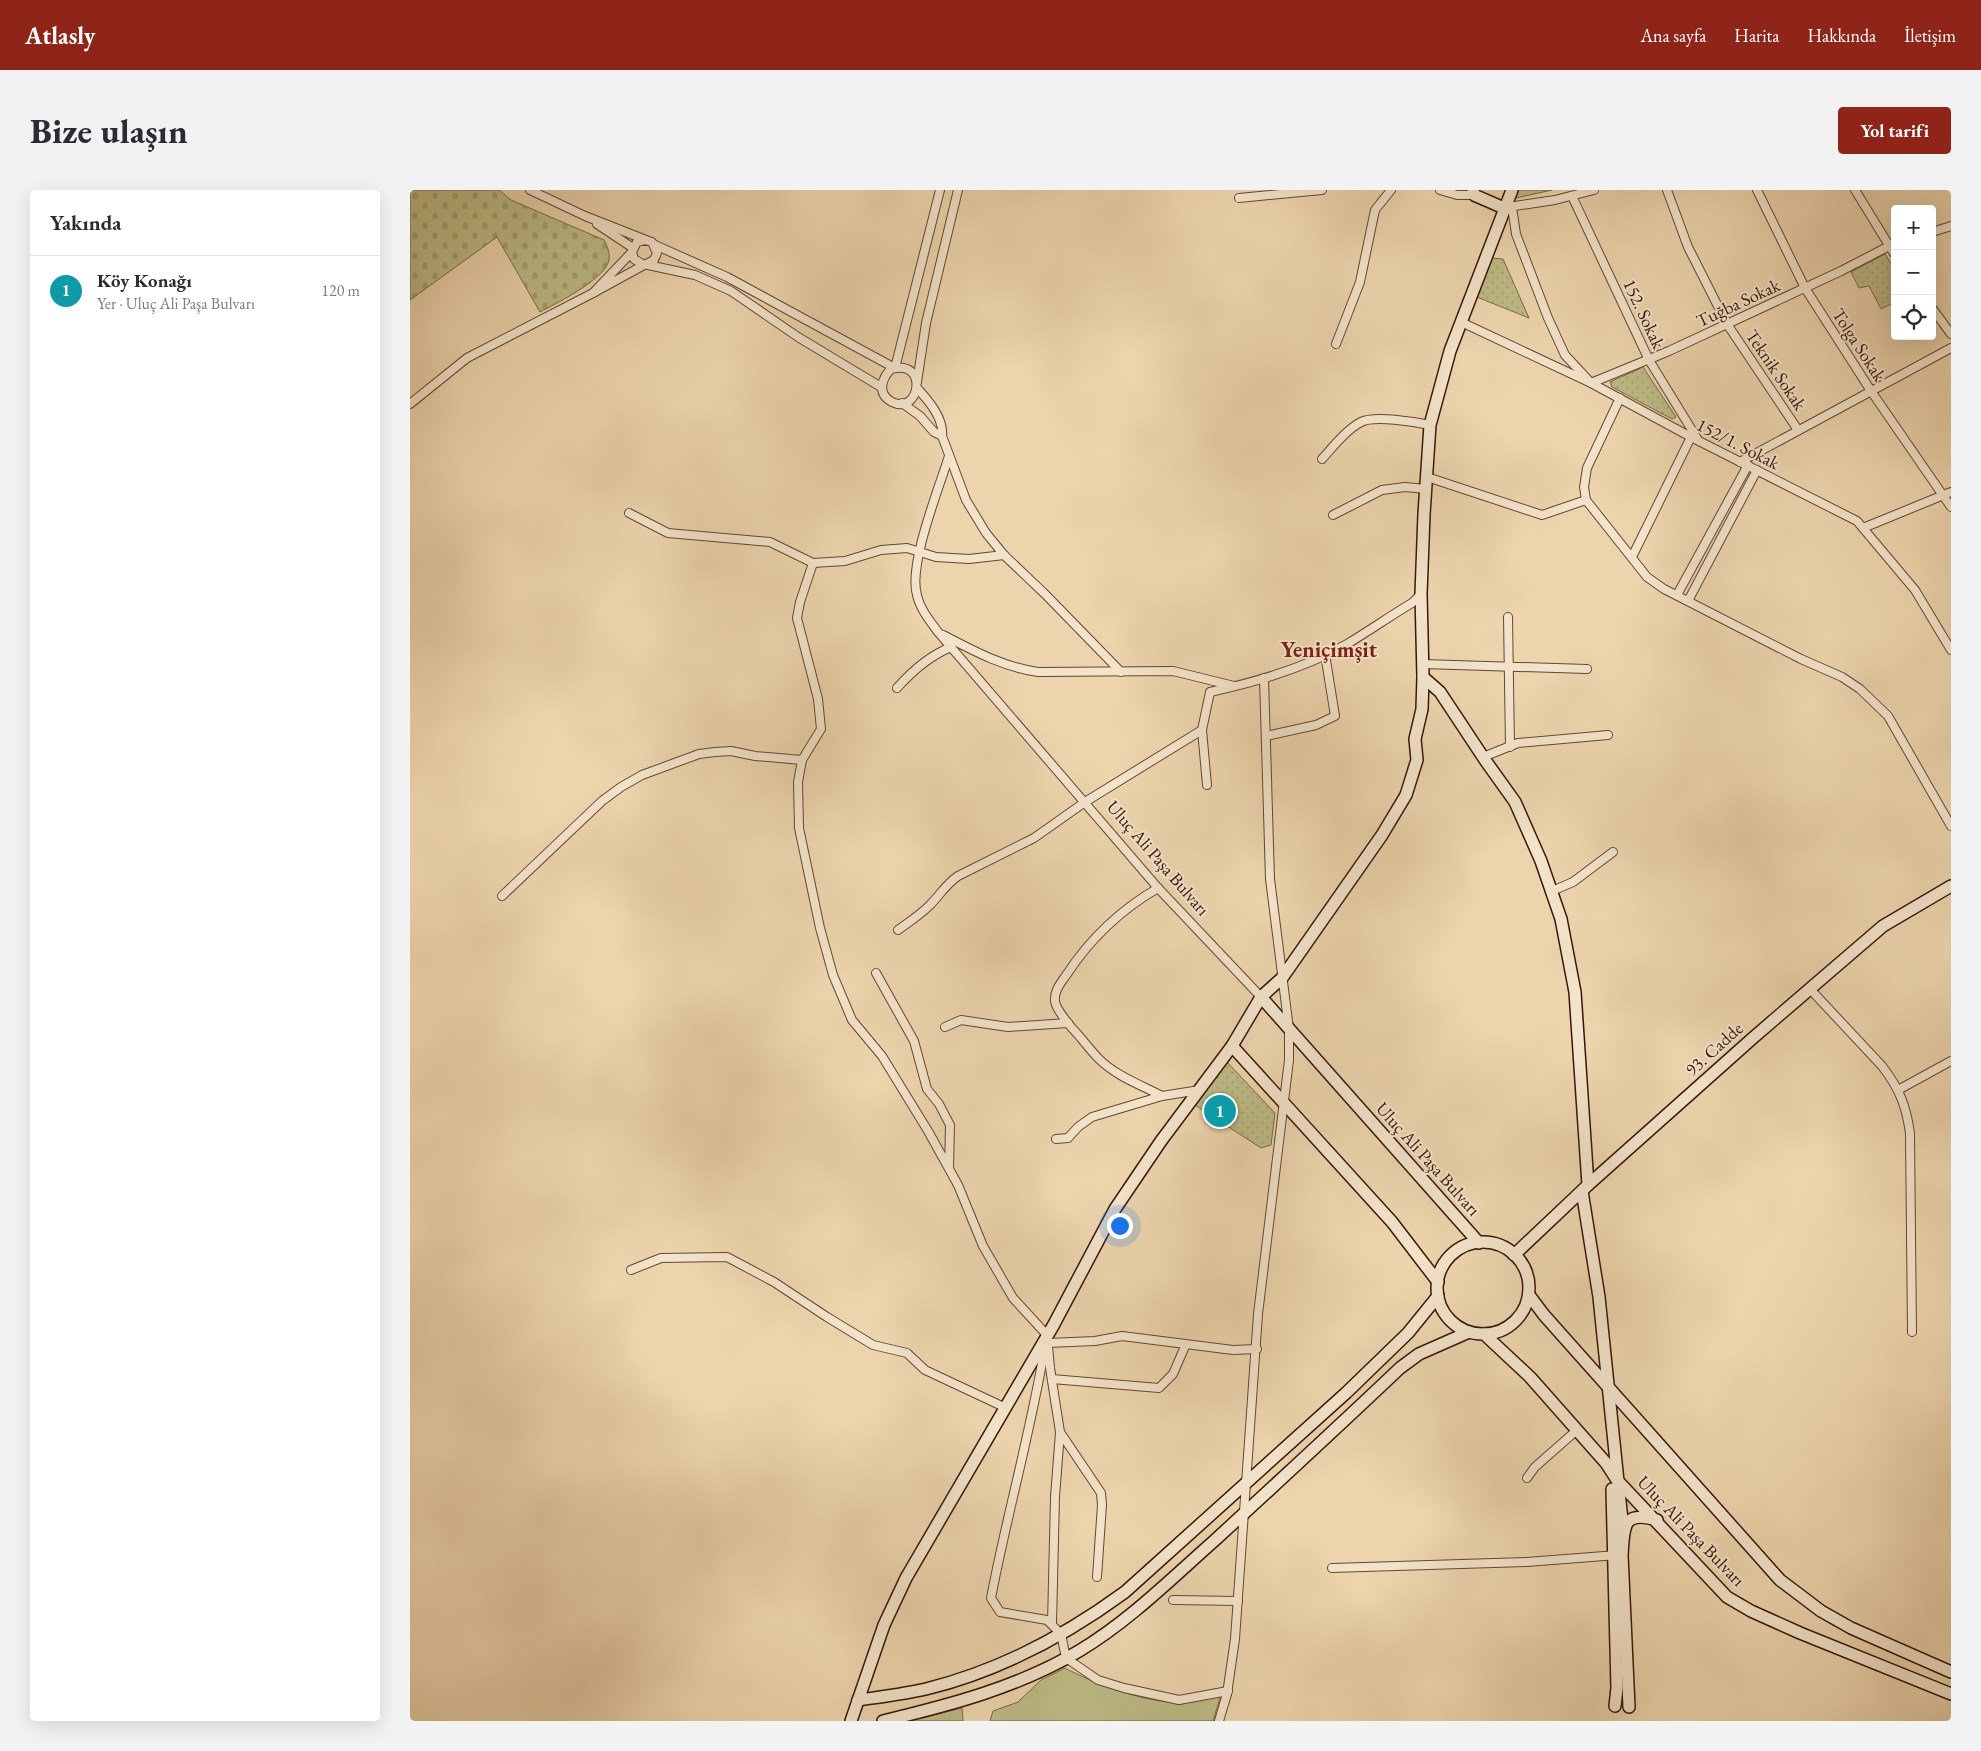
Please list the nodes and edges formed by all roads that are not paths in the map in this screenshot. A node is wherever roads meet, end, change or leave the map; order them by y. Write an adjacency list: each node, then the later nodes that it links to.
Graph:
1 (530, 190): 16 (street)
2 (940, 190): 32 (street)
3 (958, 190): 34 (street)
4 (1322, 190): 14 (street)
5 (1391, 190): 29 (street)
6 (1440, 190): 12 (street)
7 (1512, 190): 15 (street)
8 (1594, 190): 13 (street)
9 (1667, 190): 27 (street, Teknik Sokak)
10 (1757, 190): 23 (street, Tolga Sokak)
11 (1855, 190): 20 (street)
12 (1474, 193): 15 (street)
13 (1572, 196): 15 (street); 31 (street, 152. Sokak)
14 (1239, 198)
15 (1508, 207): 26 (street); 33 (street)
16 (585, 216): 19 (street); 21 (street)
17 (1951, 226): 18 (street)
18 (1936, 231)
19 (652, 243): 21 (street); 22 (street); 32 (street)
20 (1891, 244): 23 (street, Tuğba Sokak)
21 (632, 250): 22 (street); 24 (street)
22 (646, 265): 24 (street); 35 (street)
23 (1804, 288): 27 (street, Tuğba Sokak); 36 (street, Tolga Sokak)
24 (593, 293): 39 (street)
25 (1936, 313): 28 (street)
26 (1461, 322): 33 (street, 152/1. Sokak); 40 (street)
27 (1727, 324): 31 (street, Tuğba Sokak); 41 (street, Teknik Sokak)
28 (1951, 334)
29 (1336, 344)
30 (1951, 348): 36 (street)
31 (1649, 360): 33 (street, Tuğba Sokak); 44 (street, 152. Sokak)
32 (894, 367): 34 (street); 35 (street)
33 (1592, 383): 37 (street, 152/1. Sokak)
34 (917, 385): 38 (street); 42 (street)
35 (882, 387): 38 (street)
36 (1871, 391): 41 (street); 51 (street, Tolga Sokak)
37 (1620, 398): 43 (street, 152/1. Sokak); 52 (street)
38 (902, 403): 42 (street)
39 (410, 404)
40 (1430, 425): 46 (street); 49 (street)
41 (1798, 430): 47 (street)
42 (942, 436): 45 (street)
43 (1691, 437): 44 (street, 152/1. Sokak); 59 (street)
44 (1699, 441): 47 (street, 152/1. Sokak)
45 (948, 456): 57 (street, Uluç Ali Paşa Bulvarı); 58 (street)
46 (1322, 459)
47 (1744, 464): 48 (street, 152/1. Sokak); 62 (street)
48 (1757, 470): 56 (street, 152/1. Sokak); 63 (street)
49 (1427, 477): 50 (street); 52 (street)
50 (1426, 489): 55 (street); 61 (street)
51 (1947, 494): 53 (street, Tolga Sokak); 56 (street)
52 (1586, 500): 59 (street)
53 (1951, 507)
54 (629, 514): 60 (street)
55 (1333, 515)
56 (1864, 528): 67 (street, 152/1. Sokak)
57 (919, 552): 58 (street); 60 (street); 65 (street, Uluç Ali Paşa Bulvarı)
58 (1004, 555): 72 (street)
59 (1632, 558): 62 (street)
60 (813, 563): 82 (street)
61 (1421, 594): 68 (street); 69 (street)
62 (1677, 595): 63 (street)
63 (1688, 601): 85 (street)
64 (1508, 617): 70 (street)
65 (938, 632): 66 (street, Uluç Ali Paşa Bulvarı); 72 (street)
66 (952, 647): 76 (street); 84 (street, Uluç Ali Paşa Bulvarı)
67 (1951, 650)
68 (1325, 654): 74 (street); 79 (street)
69 (1423, 664): 70 (street); 73 (street)
70 (1508, 667): 71 (street); 80 (street)
71 (1587, 669)
72 (1121, 672): 75 (street)
73 (1424, 677): 81 (street); 93 (street)
74 (1264, 678): 75 (street); 79 (street)
75 (1236, 687): 77 (street)
76 (897, 688)
77 (1202, 730): 83 (street); 84 (street)
78 (1608, 735): 80 (street)
79 (1266, 736): 93 (street)
80 (1510, 746): 81 (street)
81 (1483, 757): 89 (street)
82 (802, 760): 90 (street); 106 (street)
83 (1207, 785)
84 (1085, 802): 88 (street, Uluç Ali Paşa Bulvarı); 91 (street)
85 (1951, 826)
86 (1613, 852): 89 (street)
87 (1951, 886): 94 (street, 93. Cadde)
88 (1158, 888): 95 (street, Uluç Ali Paşa Bulvarı); 96 (street)
89 (1552, 891): 107 (street)
90 (502, 896)
91 (898, 930)
92 (876, 973): 106 (street)
93 (1282, 978): 95 (street); 98 (street)
94 (1810, 990): 102 (street); 107 (street, 93. Cadde)
95 (1261, 997): 98 (street, Uluç Ali Paşa Bulvarı); 99 (street)
96 (1068, 1023): 97 (street); 103 (street)
97 (945, 1027)
98 (1288, 1029): 104 (street); 108 (street, Uluç Ali Paşa Bulvarı)
99 (1232, 1046): 101 (street); 104 (street)
100 (1951, 1061): 102 (street)
101 (1200, 1090): 103 (street); 117 (street)
102 (1898, 1090): 115 (street)
103 (1162, 1096): 105 (street)
104 (1284, 1104): 111 (street); 119 (street)
105 (1056, 1139)
106 (949, 1170): 117 (street)
107 (1585, 1188): 109 (street, 93. Cadde); 121 (street)
108 (1479, 1243): 109 (street, Uluç Ali Paşa Bulvarı); 111 (street, Uluç Ali Paşa Bulvarı)
109 (1514, 1255): 113 (street)
110 (631, 1270): 122 (street)
111 (1438, 1282): 112 (street, Uluç Ali Paşa Bulvarı)
112 (1438, 1296): 114 (street, Uluç Ali Paşa Bulvarı); 128 (street)
113 (1529, 1296): 116 (street, Uluç Ali Paşa Bulvarı); 121 (street, Uluç Ali Paşa Bulvarı)
114 (1469, 1332): 116 (street, Uluç Ali Paşa Bulvarı); 129 (street)
115 (1912, 1332)
116 (1484, 1334): 123 (street, Uluç Ali Paşa Bulvarı)
117 (1048, 1339): 118 (street); 120 (street); 122 (street); 137 (street)
118 (1186, 1344): 119 (street); 120 (street)
119 (1257, 1349): 128 (street)
120 (1052, 1379): 124 (street)
121 (1608, 1387): 127 (street); 140 (street, Uluç Ali Paşa Bulvarı)
122 (1004, 1408): 143 (street)
123 (1577, 1430): 125 (street, Uluç Ali Paşa Bulvarı); 126 (street)
124 (1060, 1432): 134 (street); 137 (street)
125 (1606, 1463): 127 (street, Uluç Ali Paşa Bulvarı); 132 (street)
126 (1527, 1478)
127 (1617, 1480): 130 (street, Uluç Ali Paşa Bulvarı); 131 (street)
128 (1247, 1482): 129 (street); 138 (street)
129 (1245, 1512): 136 (street); 139 (street)
130 (1657, 1520): 131 (street); 142 (street, Uluç Ali Paşa Bulvarı)
131 (1623, 1530): 132 (street)
132 (1617, 1555): 133 (street); 144 (street); 145 (street)
133 (1332, 1568)
134 (1097, 1577)
135 (1173, 1600): 136 (street)
136 (1238, 1601): 141 (street)
137 (1052, 1623): 138 (street)
138 (1062, 1634): 139 (street); 143 (street)
139 (1066, 1658): 141 (street); 147 (street)
140 (1951, 1672)
141 (1228, 1691): 148 (street)
142 (1951, 1694)
143 (858, 1700): 146 (street)
144 (1615, 1706)
145 (1629, 1707)
146 (851, 1721)
147 (883, 1721)
148 (1219, 1721)

